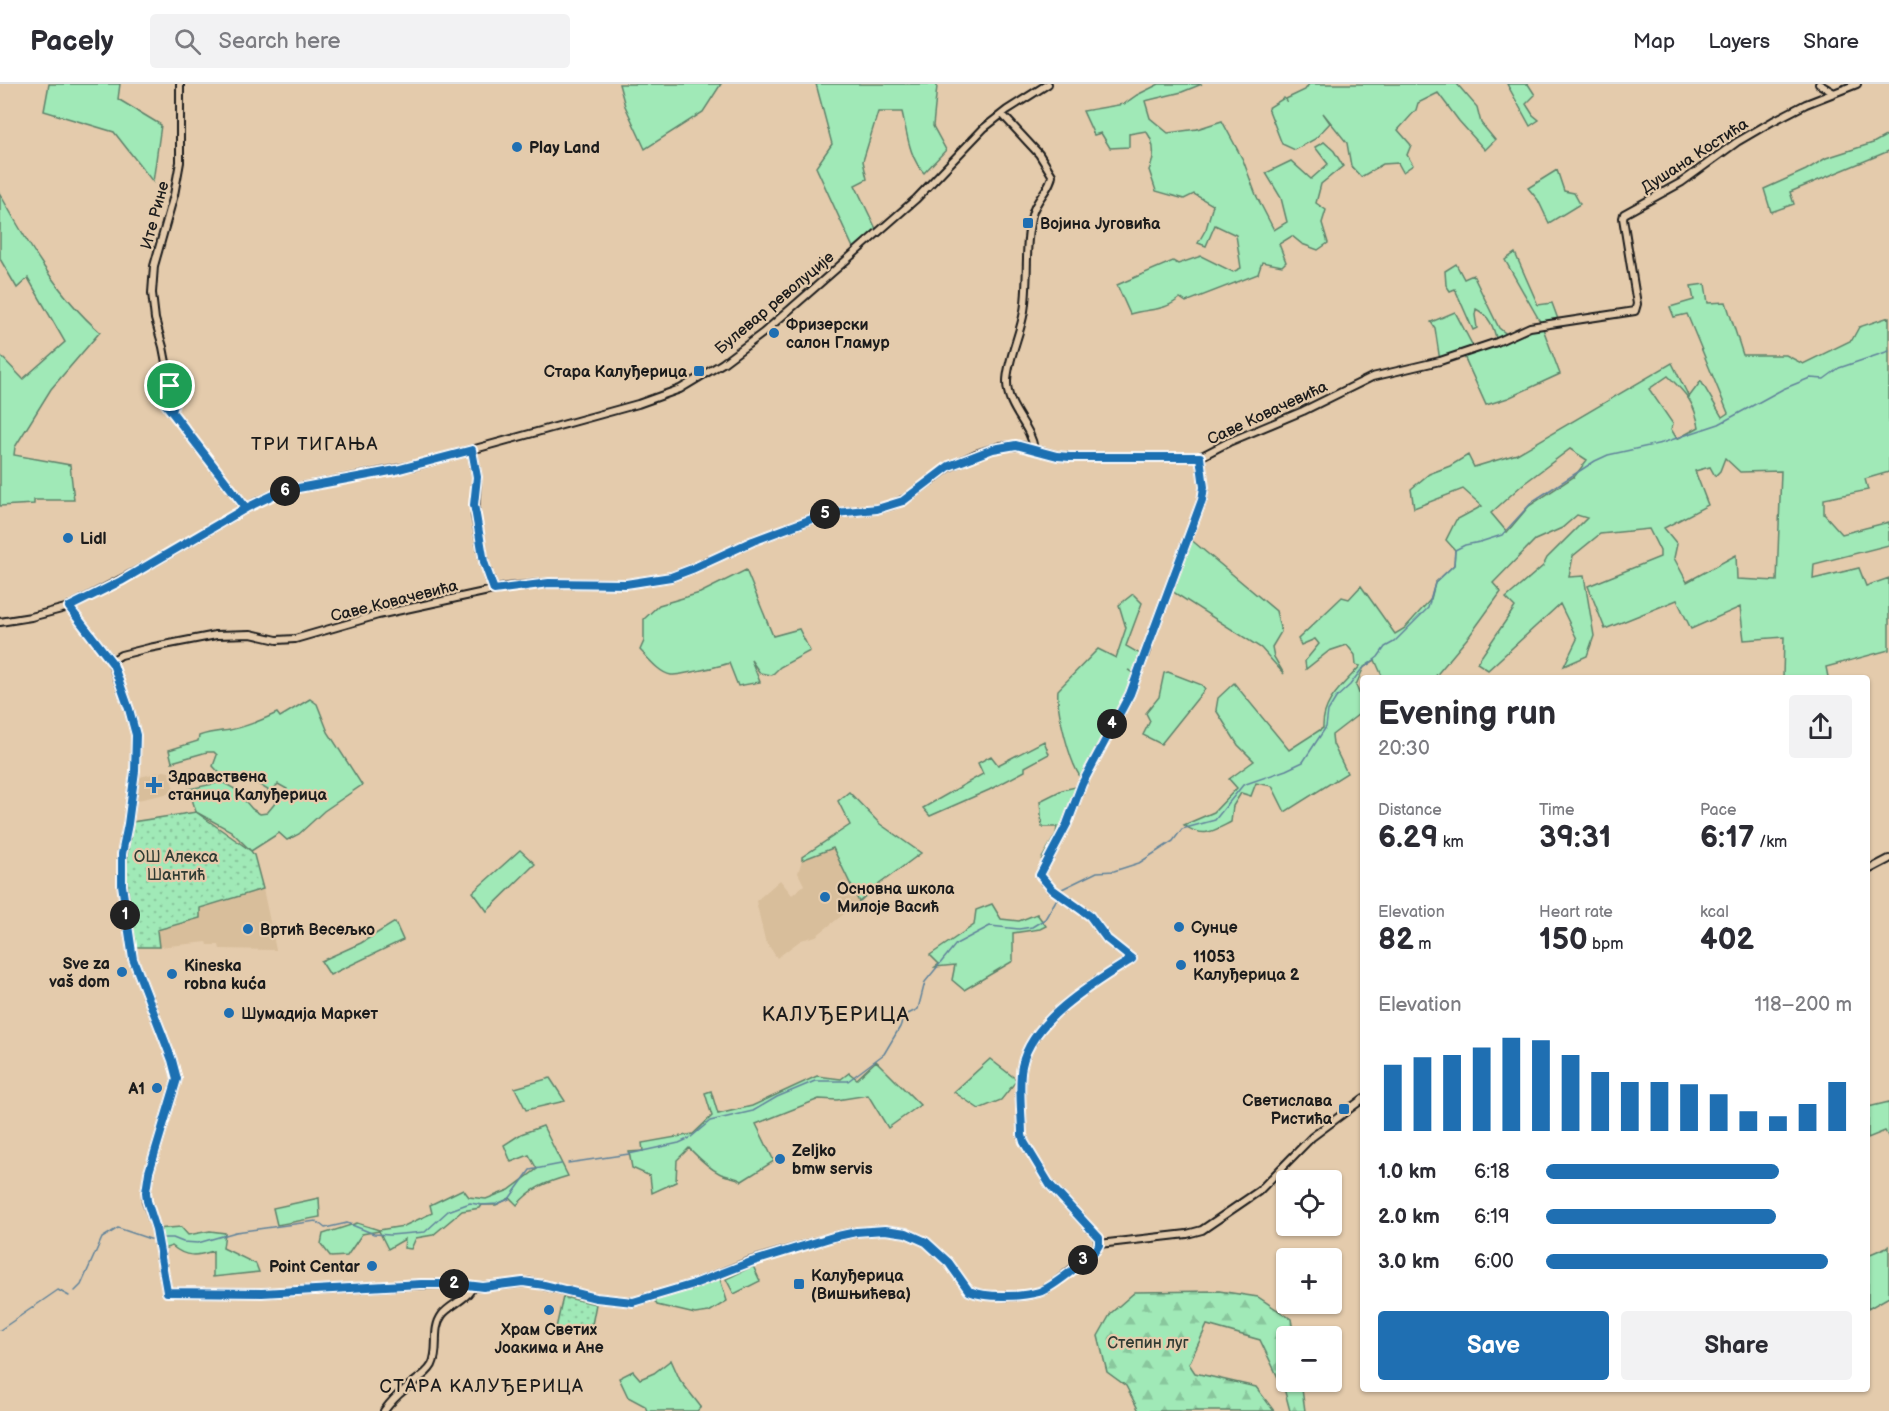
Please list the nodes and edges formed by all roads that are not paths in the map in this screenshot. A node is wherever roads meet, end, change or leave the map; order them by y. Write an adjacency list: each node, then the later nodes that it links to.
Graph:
1 (180, 84): 8 (street, Ите Рине)
2 (1048, 84): 6 (street, Булевар револуције)
3 (1819, 84): 5 (street)
4 (1857, 84): 5 (street)
5 (1834, 93): 7 (street, Душана Костића)
6 (1002, 114): 10 (street); 11 (street, Булевар револуције)
7 (1636, 309): 12 (street, Саве Ковачевића)
8 (170, 386): 9 (street, Ите Рине); 9 (street)
9 (172, 412): 13 (street)
10 (1034, 449): 12 (street, Саве Ковачевића); 14 (street, Саве Ковачевића)
11 (472, 450): 13 (street, Булевар револуције); 14 (street)
12 (1200, 457): 21 (street)
13 (246, 508): 15 (street, Булевар револуције)
14 (494, 590): 17 (street, Саве Ковачевића)
15 (69, 607): 16 (street, Булевар револуције); 17 (street)
16 (0, 622)
17 (111, 661): 22 (street)
18 (1889, 859): 19 (street)
19 (1870, 869)
20 (1360, 1101): 21 (street)
21 (1099, 1244): 22 (street)
22 (472, 1287): 23 (street)
23 (384, 1411)

